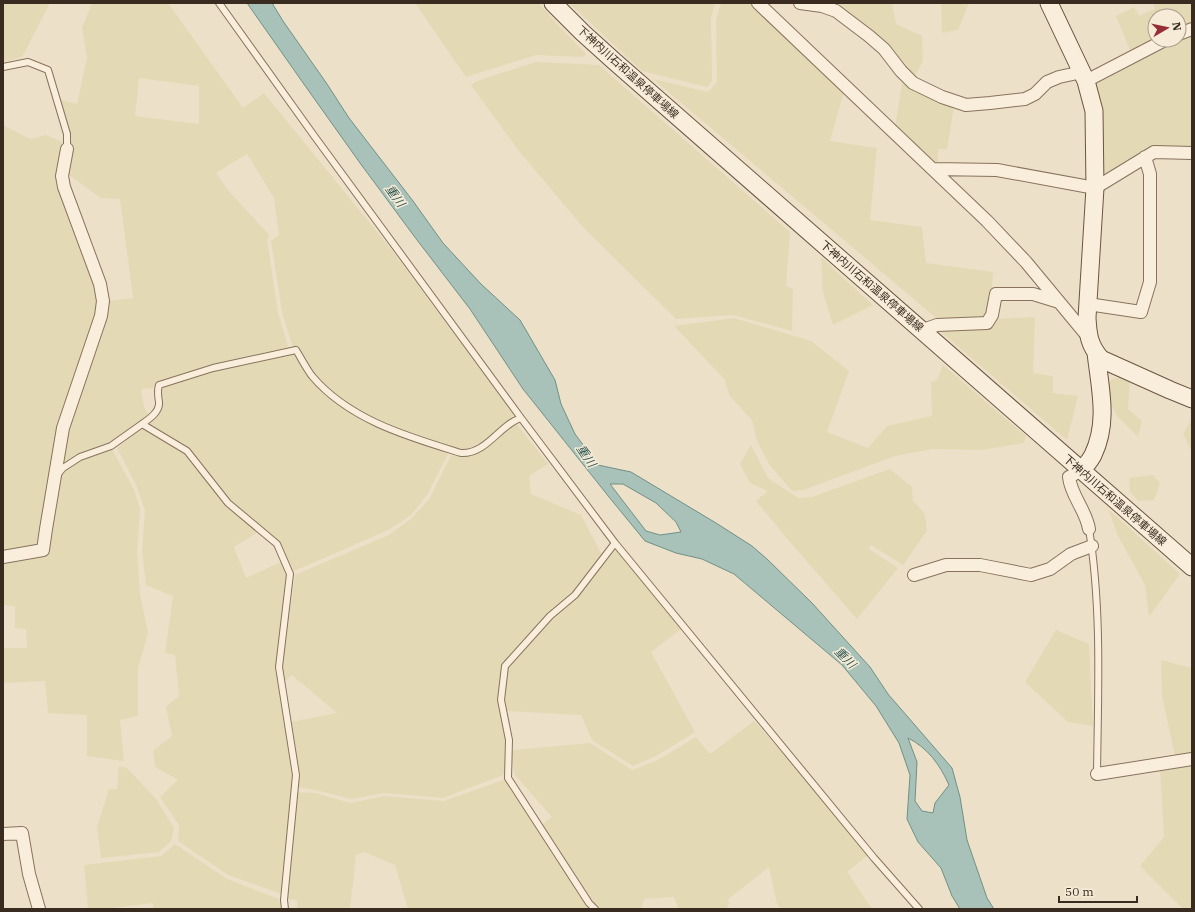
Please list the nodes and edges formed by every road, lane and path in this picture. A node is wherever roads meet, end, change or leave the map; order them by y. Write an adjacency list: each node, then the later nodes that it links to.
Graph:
1 (219, 3): 19 (lane)
2 (553, 3): 16 (main road, 下神内川石和温泉停車場線)
3 (758, 3): 12 (street)
4 (800, 3): 8 (street)
5 (1049, 3): 8 (main road)
6 (1147, 48): 8 (street)
7 (3, 67): 9 (lane)
8 (1084, 77): 13 (main road)
9 (67, 149): 22 (street)
10 (1192, 153): 11 (street)
11 (1145, 157): 13 (street); 15 (street)
12 (933, 169): 13 (street); 14 (street)
13 (1094, 188): 15 (main road)
14 (1059, 302): 16 (street); 17 (street)
15 (1088, 304): 17 (main road)
16 (923, 330): 21 (main road, 下神内川石和温泉停車場線)
17 (1092, 346): 18 (main road); 21 (main road)
18 (1192, 399)
19 (521, 418): 20 (lane); 24 (lane)
20 (142, 424): 22 (lane); 32 (lane)
21 (1082, 470): 23 (street); 27 (main road, 下神内川石和温泉停車場線)
22 (55, 476): 26 (street)
23 (1089, 529): 25 (lane)
24 (615, 543): 35 (lane); 36 (lane)
25 (1092, 546): 28 (street); 30 (lane)
26 (3, 557)
27 (1192, 567)
28 (914, 575)
29 (1192, 759): 30 (street)
30 (1097, 774)
31 (3, 834): 33 (street)
32 (285, 908): 34 (lane)
33 (39, 909)
34 (293, 909)
35 (595, 909)
36 (919, 909)

